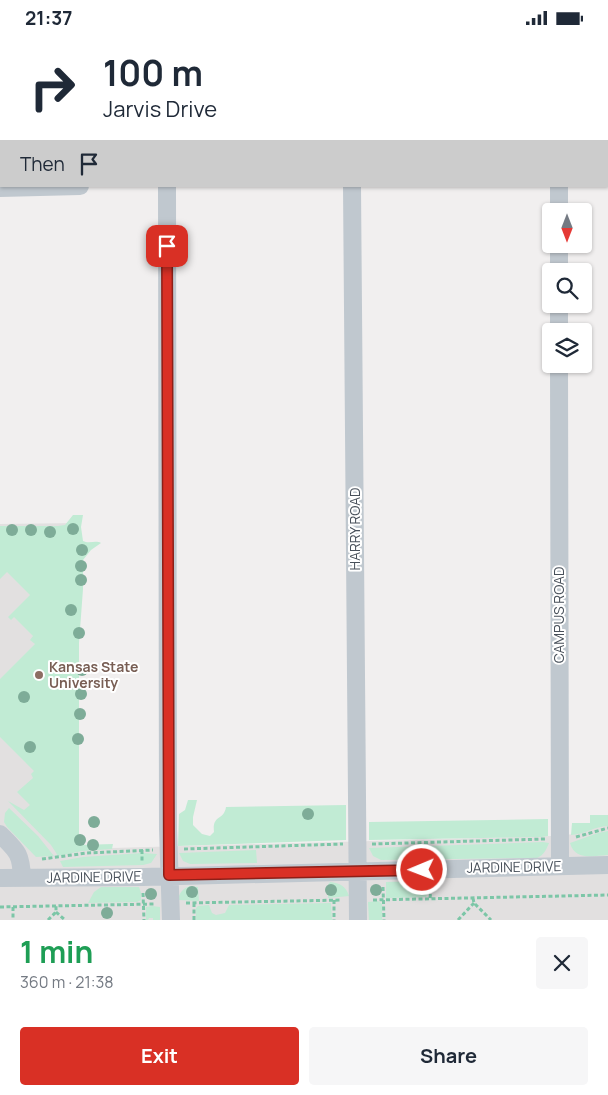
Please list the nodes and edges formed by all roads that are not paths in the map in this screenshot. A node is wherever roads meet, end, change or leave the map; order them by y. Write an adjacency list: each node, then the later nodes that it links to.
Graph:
1 (40, 187): 5 (street)
2 (166, 187): 12 (street)
3 (352, 187): 11 (street, HARRY ROAD)
4 (559, 187): 6 (street)
5 (0, 188)
6 (559, 203)
7 (559, 373): 10 (street, CAMPUS ROAD)
8 (0, 834): 14 (street)
9 (608, 865): 10 (street, JARDINE DRIVE)
10 (560, 866): 11 (street, JARDINE DRIVE)
11 (357, 871): 12 (street, JARDINE DRIVE); 16 (street, HARRY ROAD)
12 (169, 875): 14 (street, JARDINE DRIVE); 15 (street)
13 (0, 878): 14 (street, JARDINE DRIVE)
14 (22, 878)
15 (171, 920)
16 (358, 920)

